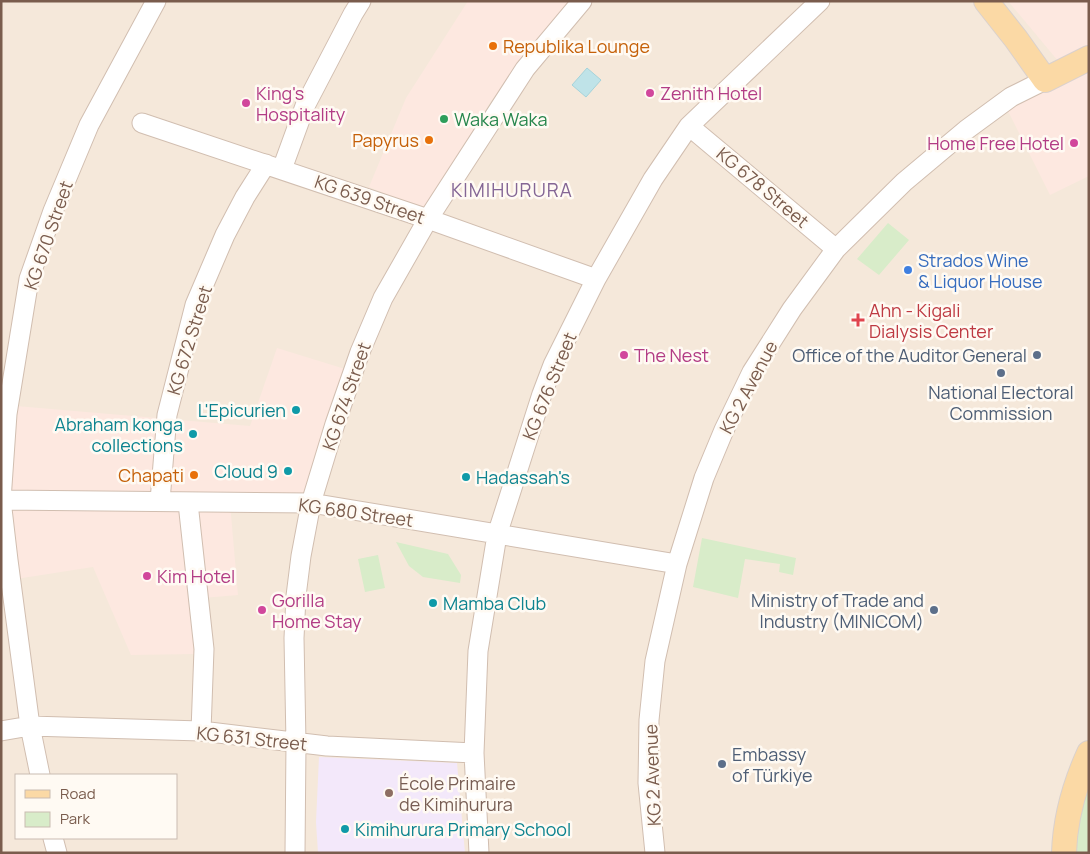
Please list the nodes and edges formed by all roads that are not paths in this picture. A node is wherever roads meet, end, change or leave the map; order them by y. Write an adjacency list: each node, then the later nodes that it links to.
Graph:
1 (156, 1): 14 (street, KG 670 Street)
2 (361, 1): 10 (street, KG 672 Street)
3 (582, 1): 11 (street, KG 674 Street)
4 (820, 1): 9 (street, KG 676 Street)
5 (986, 1): 7 (main road)
6 (1089, 58): 7 (main road, KG 2 Avenue)
7 (1045, 80): 12 (street, KG 2 Avenue)
8 (142, 123): 10 (street, KG 639 Street)
9 (690, 126): 12 (street, KG 678 Street); 13 (street, KG 676 Street)
10 (274, 166): 11 (street, KG 639 Street); 15 (street, KG 672 Street)
11 (428, 219): 13 (street, KG 639 Street); 17 (street, KG 674 Street)
12 (836, 249): 19 (street, KG 2 Avenue)
13 (596, 278): 18 (street, KG 676 Street)
14 (1, 500): 15 (street, KG 680 Street); 20 (street, KG 670 Street)
15 (160, 500): 16 (street, KG 680 Street)
16 (188, 503): 17 (street, KG 680 Street); 22 (street)
17 (311, 503): 18 (street, KG 680 Street); 23 (street, KG 674 Street)
18 (497, 535): 19 (street, KG 680 Street); 24 (street, KG 676 Street)
19 (677, 564): 31 (street, KG 2 Avenue)
20 (30, 726): 21 (street, KG 631 Street); 22 (street, KG 631 Street); 26 (street, KG 670 Street)
21 (1, 731)
22 (201, 731): 23 (street, KG 631 Street)
23 (296, 743): 24 (street, KG 631 Street); 29 (street, KG 674 Street)
24 (474, 753): 30 (street, KG 676 Street)
25 (1089, 753): 32 (main road)
26 (40, 774)
27 (53, 839): 28 (street)
28 (57, 853)
29 (296, 853)
30 (478, 853)
31 (655, 853)
32 (1064, 853)

